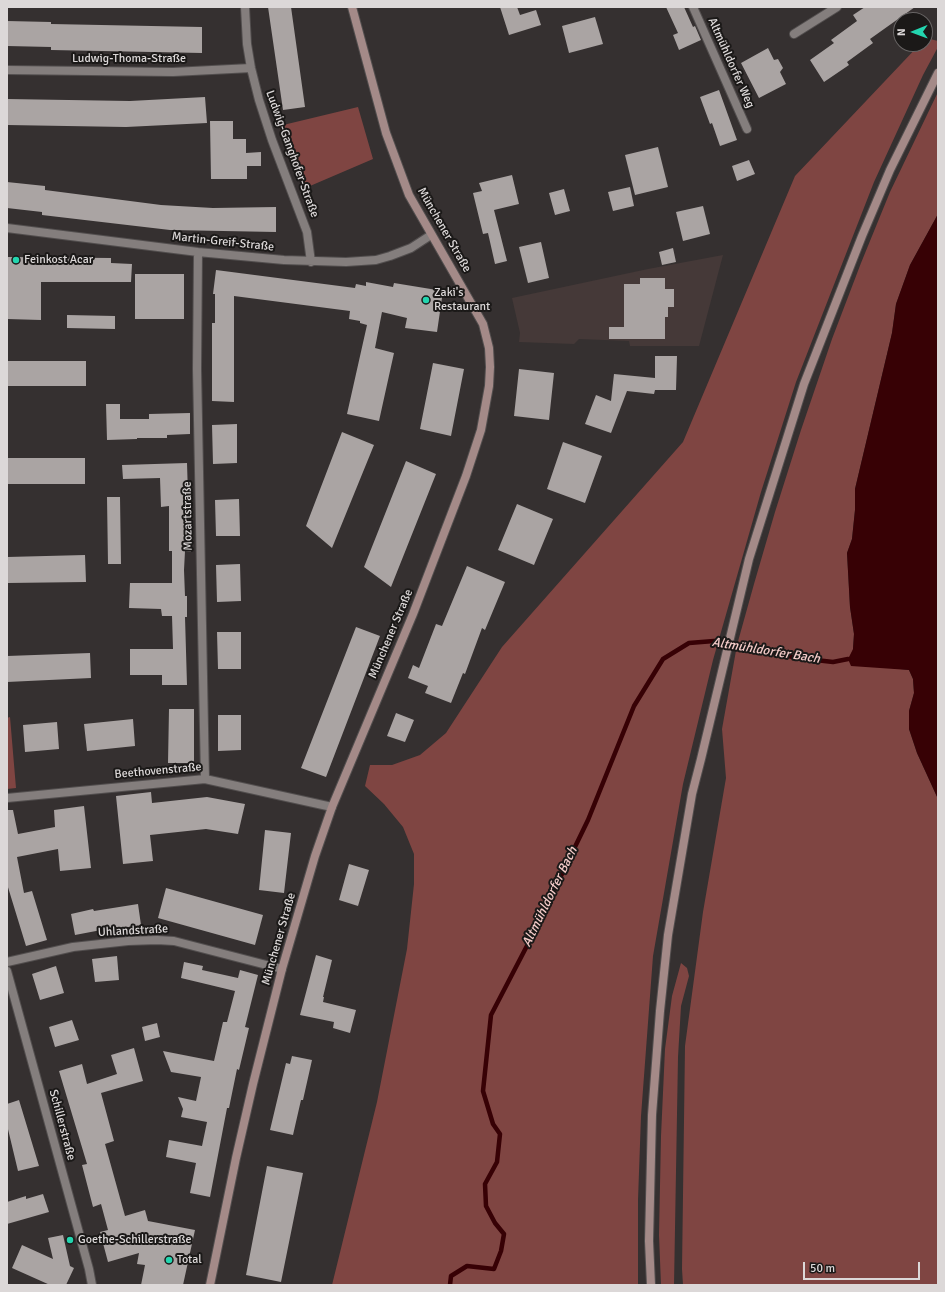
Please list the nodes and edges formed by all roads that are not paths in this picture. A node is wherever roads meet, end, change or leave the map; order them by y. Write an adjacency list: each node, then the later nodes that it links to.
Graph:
1 (245, 7): 6 (street, Ludwig-Ganghofer-Straße)
2 (352, 7): 11 (street, Münchener Straße)
3 (693, 7): 9 (street, Altmühldorfer Weg)
4 (837, 7): 5 (street)
5 (794, 34)
6 (251, 68): 7 (street, Ludwig-Thoma-Straße); 13 (street, Ludwig-Ganghofer-Straße)
7 (7, 70)
8 (938, 73): 22 (street)
9 (747, 129)
10 (7, 228): 12 (street, Martin-Greif-Straße)
11 (431, 235): 13 (street, Martin-Greif-Straße); 16 (street, Münchener Straße)
12 (198, 252): 13 (street, Martin-Greif-Straße); 14 (street, Mozartstraße)
13 (311, 262)
14 (205, 779): 15 (street, Beethovenstraße); 16 (street, Beethovenstraße)
15 (7, 798)
16 (332, 807): 18 (street, Münchener Straße)
17 (7, 962): 18 (street, Uhlandstraße)
18 (282, 969): 21 (street, Münchener Straße)
19 (7, 971): 20 (street, Schillerstraße)
20 (92, 1285)
21 (210, 1285)
22 (651, 1285)

